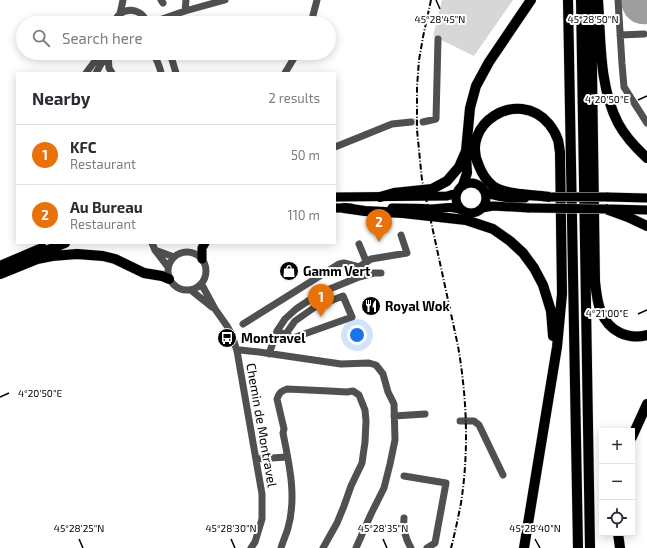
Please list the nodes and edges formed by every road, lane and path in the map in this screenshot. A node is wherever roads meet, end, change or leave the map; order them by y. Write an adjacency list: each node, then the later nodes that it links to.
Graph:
1 (124, 0): 14 (street)
2 (127, 0): 12 (street)
3 (186, 0): 13 (street)
4 (224, 0): 13 (street)
5 (317, 0): 18 (street)
6 (531, 0): 38 (highway)
7 (568, 0): 97 (highway)
8 (581, 0): 98 (highway)
9 (591, 0): 74 (highway)
10 (598, 0): 39 (highway)
11 (618, 0): 20 (street)
12 (135, 10): 14 (street); 16 (street)
13 (184, 11): 17 (street)
14 (120, 14): 15 (street)
15 (117, 16)
16 (142, 16)
17 (173, 16)
18 (313, 16)
19 (644, 34): 20 (street)
20 (620, 35): 36 (street)
21 (438, 40): 35 (street)
22 (96, 60): 29 (street)
23 (105, 60): 30 (street)
24 (110, 60): 28 (street)
25 (157, 60): 31 (street)
26 (172, 60): 32 (street)
27 (293, 60): 33 (street)
28 (110, 71)
29 (87, 72)
30 (97, 72)
31 (161, 72)
32 (176, 72)
33 (286, 72)
34 (410, 122): 37 (street)
35 (423, 122)
36 (647, 123)
37 (336, 146)
38 (466, 151): 40 (highway); 43 (highway)
39 (647, 158)
40 (460, 189): 41 (main road); 43 (main road); 49 (main road)
41 (485, 192): 44 (main road); 47 (main road)
42 (336, 197): 43 (main road)
43 (380, 197)
44 (550, 197): 45 (main road, bridge); 78 (highway)
45 (647, 198)
46 (339, 208): 49 (main road); 78 (highway)
47 (482, 208): 48 (main road, bridge); 49 (main road)
48 (606, 209): 50 (main road); 51 (highway)
49 (462, 210)
50 (647, 210)
51 (647, 226)
52 (401, 235): 61 (street)
53 (40, 244): 62 (highway)
54 (53, 244): 62 (highway)
55 (63, 244): 65 (highway)
56 (204, 244): 60 (main road)
57 (359, 244): 61 (street)
58 (153, 246): 59 (street); 63 (street)
59 (174, 257): 60 (street); 63 (street)
60 (202, 258): 69 (street)
61 (366, 261): 64 (street)
62 (0, 266)
63 (168, 267): 68 (street)
64 (359, 267): 67 (street); 72 (street)
65 (0, 273): 68 (highway)
66 (381, 273): 67 (street)
67 (359, 277): 73 (street)
68 (169, 280): 70 (street)
69 (202, 285): 70 (street); 71 (street, Chemin de Montravel)
70 (192, 291): 71 (street, Chemin de Montravel)
71 (215, 309): 76 (street, Chemin de Montravel)
72 (243, 324)
73 (277, 331): 75 (street); 77 (street)
74 (647, 334)
75 (285, 335): 75 (street)
76 (237, 351): 77 (street); 85 (street, Chemin de Montravel)
77 (269, 354): 81 (street)
78 (551, 381): 96 (highway)
79 (647, 404): 83 (highway)
80 (425, 415): 81 (street)
81 (394, 416): 93 (street)
82 (460, 421): 86 (street)
83 (635, 430)
84 (287, 457): 85 (street); 90 (street); 92 (street)
85 (256, 459): 91 (street, Chemin de Montravel)
86 (503, 475)
87 (404, 476): 95 (street)
88 (404, 518): 94 (street)
89 (618, 536): 99 (highway)
90 (326, 546)
91 (252, 548)
92 (281, 548)
93 (356, 548)
94 (411, 548)
95 (427, 548)
96 (524, 548)
97 (578, 548)
98 (590, 548)
99 (620, 548)

